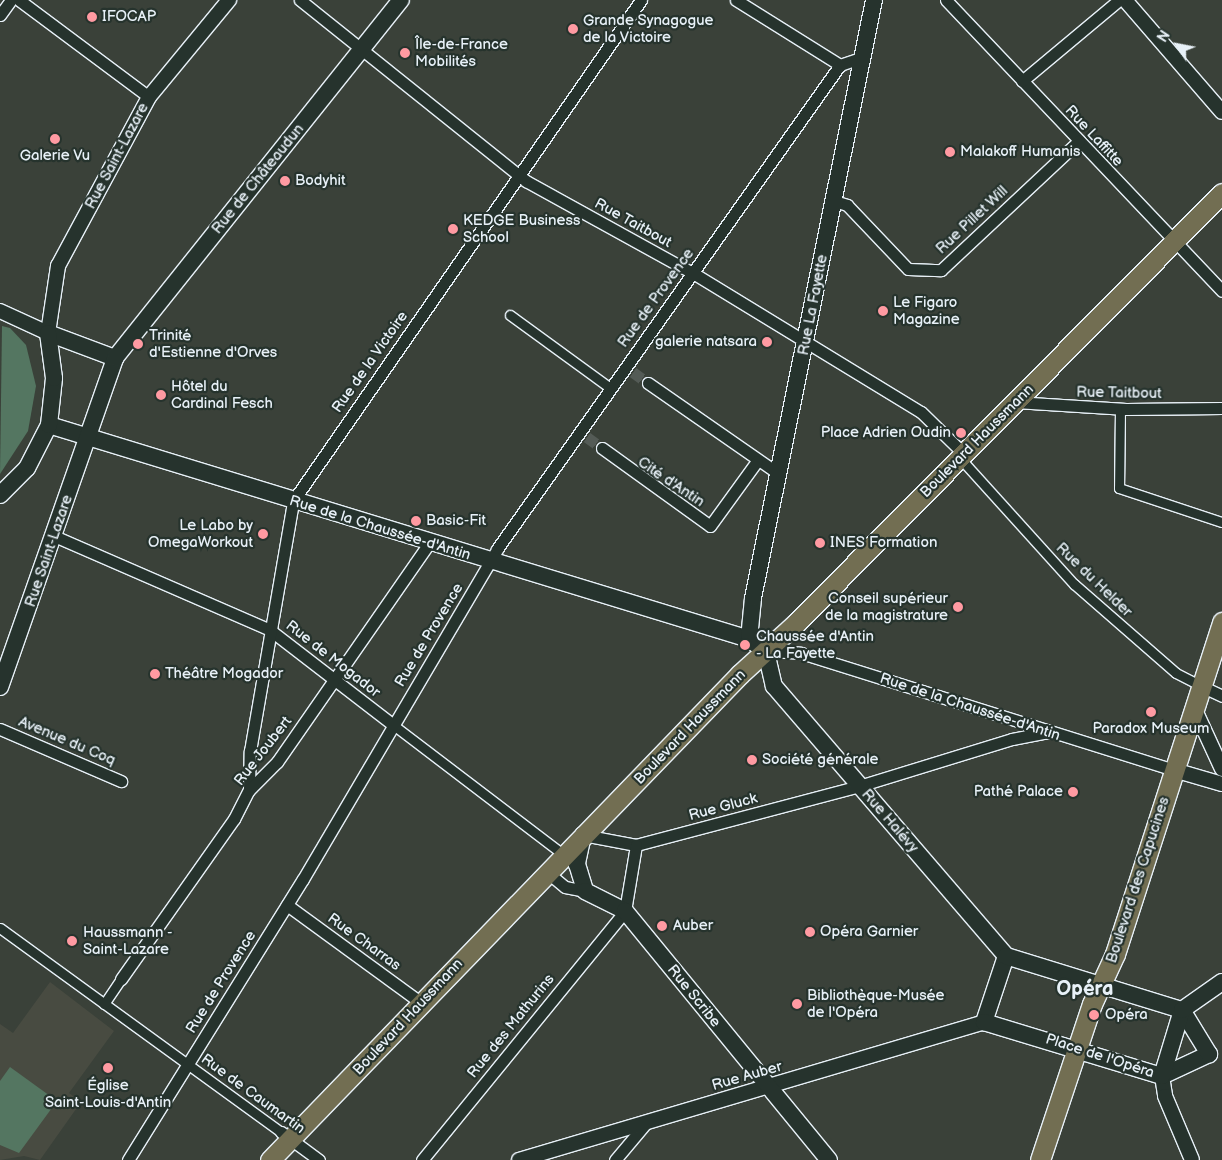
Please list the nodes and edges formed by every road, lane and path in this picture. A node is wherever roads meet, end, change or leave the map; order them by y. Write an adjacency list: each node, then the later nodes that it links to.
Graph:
1 (11, 0): 12 (street)
2 (19, 0): 17 (street)
3 (229, 0): 17 (street, Rue Saint-Lazare)
4 (300, 0): 13 (street, Rue Taitbout)
5 (401, 0): 13 (main road, Rue de Châteaudun)
6 (641, 0): 20 (street, Rue de la Victoire)
7 (736, 0): 15 (street)
8 (874, 0): 14 (main road, Rue La Fayette)
9 (946, 0): 16 (street, Rue Laffitte)
10 (1118, 0): 16 (street)
11 (1125, 0): 18 (street)
12 (0, 15)
13 (362, 49): 20 (street, Rue Taitbout); 30 (main road, Rue de Châteaudun)
14 (862, 57): 15 (street); 22 (main road, Rue La Fayette)
15 (840, 65): 24 (street, Rue de Provence)
16 (1022, 81): 19 (street, Rue Laffitte)
17 (149, 97): 28 (street, Rue Saint-Lazare)
18 (1222, 112)
19 (1078, 141): 22 (street, Rue Pillet Will); 23 (street, Rue Laffitte)
20 (518, 175): 24 (street, Rue Taitbout); 43 (street, Rue de la Victoire)
21 (1222, 193): 23 (main road, Boulevard Haussmann)
22 (834, 201): 29 (main road, Rue La Fayette)
23 (1174, 242): 25 (street, Rue Laffitte); 33 (main road, Boulevard Haussmann)
24 (693, 273): 29 (street, Rue Taitbout); 32 (street, Rue de Provence)
25 (1222, 291)
26 (0, 311): 28 (street)
27 (510, 315): 32 (street)
28 (48, 333): 30 (main road); 36 (main road)
29 (805, 343): 39 (street, Rue Taitbout); 41 (main road, Rue La Fayette)
30 (115, 358): 37 (main road, Rue Saint-Lazare)
31 (648, 383): 40 (street)
32 (610, 388): 47 (street, Rue de Provence)
33 (1015, 402): 35 (street, Rue Taitbout); 39 (main road, Boulevard Haussmann)
34 (1222, 408): 35 (street, Rue Taitbout)
35 (1120, 409): 44 (street)
36 (49, 425): 37 (main road, Rue de la Chaussée-d'Antin); 42 (main road)
37 (90, 439): 43 (main road, Rue de la Chaussée-d'Antin); 45 (main road, Rue Saint-Lazare)
38 (602, 448): 40 (street, Cité d'Antin)
39 (962, 456): 51 (main road, Boulevard Haussmann); 53 (street, Rue du Helder)
40 (757, 461): 41 (street)
41 (779, 474): 50 (main road, Rue La Fayette)
42 (0, 495)
43 (293, 501): 46 (main road, Rue de la Chaussée-d'Antin); 49 (street, Rue de la Victoire)
44 (1222, 522)
45 (54, 536): 49 (street, Rue de Mogador); 54 (main road, Rue Saint-Lazare)
46 (429, 542): 47 (main road, Rue de la Chaussée-d'Antin); 52 (street, Rue Joubert)
47 (491, 561): 50 (main road, Rue de la Chaussée-d'Antin); 57 (street, Rue de Provence)
48 (1222, 622): 53 (main road, Boulevard des Capucines)
49 (270, 630): 52 (street, Rue de Mogador); 65 (street, Rue de la Victoire)
50 (748, 639): 51 (main road)
51 (766, 652): 59 (street, Rue de la Chaussée-d'Antin); 64 (main road, Rue Halévy); 66 (main road, Boulevard Haussmann)
52 (334, 679): 57 (street, Rue de Mogador); 65 (street, Rue Joubert)
53 (1201, 686): 55 (street); 56 (main road, Boulevard des Capucines)
54 (0, 687)
55 (1222, 696)
56 (1194, 708): 60 (street); 61 (main road, Boulevard des Capucines)
57 (392, 724): 68 (street, Rue de Mogador); 71 (street, Rue de Provence)
58 (0, 729): 62 (street, Avenue du Coq)
59 (1049, 732): 61 (street, Rue de la Chaussée-d'Antin); 64 (street, Rue Gluck)
60 (1222, 769)
61 (1174, 770): 63 (street); 77 (main road, Boulevard des Capucines)
62 (121, 781)
63 (1222, 784)
64 (859, 786): 67 (street, Rue Gluck); 74 (main road, Rue Halévy)
65 (249, 790): 75 (street, Rue Joubert)
66 (583, 835): 67 (street); 68 (main road, Boulevard Haussmann); 70 (main road)
67 (636, 845): 72 (street)
68 (564, 855): 69 (main road, Boulevard Haussmann)
69 (547, 872): 70 (street); 78 (main road, Boulevard Haussmann)
70 (585, 891): 72 (main road, Rue Scribe)
71 (287, 905): 78 (street, Rue Charras); 84 (street, Rue de Provence)
72 (624, 911): 86 (main road, Rue Scribe); 92 (street, Rue des Mathurins)
73 (0, 928): 79 (street, Rue de Caumartin)
74 (1006, 956): 77 (main road); 81 (main road)
75 (122, 979): 79 (street, Rue Joubert)
76 (1222, 982): 80 (main road)
77 (1102, 985): 80 (main road); 82 (main road, Boulevard des Capucines)
78 (418, 1001): 88 (main road, Boulevard Haussmann)
79 (104, 1004): 84 (street, Rue de Caumartin)
80 (1182, 1010): 83 (main road, Place de l'Opéra); 85 (main road)
81 (984, 1022): 82 (main road, Place de l'Opéra); 86 (street, Rue Auber)
82 (1078, 1047): 85 (main road, Place de l'Opéra); 96 (main road, Boulevard des Capucines)
83 (1215, 1056): 85 (main road, Place de l'Opéra)
84 (188, 1065): 88 (street, Rue de Caumartin); 89 (street, Rue de Provence)
85 (1162, 1076): 97 (street)
86 (769, 1087): 87 (street, Rue Auber); 95 (main road, Rue Scribe)
87 (646, 1123): 93 (street, Rue Auber); 94 (street)
88 (286, 1135): 90 (main road, Boulevard Haussmann); 91 (street, Rue de Caumartin)
89 (128, 1160)
90 (270, 1160)
91 (319, 1160)
92 (422, 1160)
93 (519, 1160)
94 (615, 1160)
95 (829, 1160)
96 (1040, 1160)
97 (1192, 1160)

